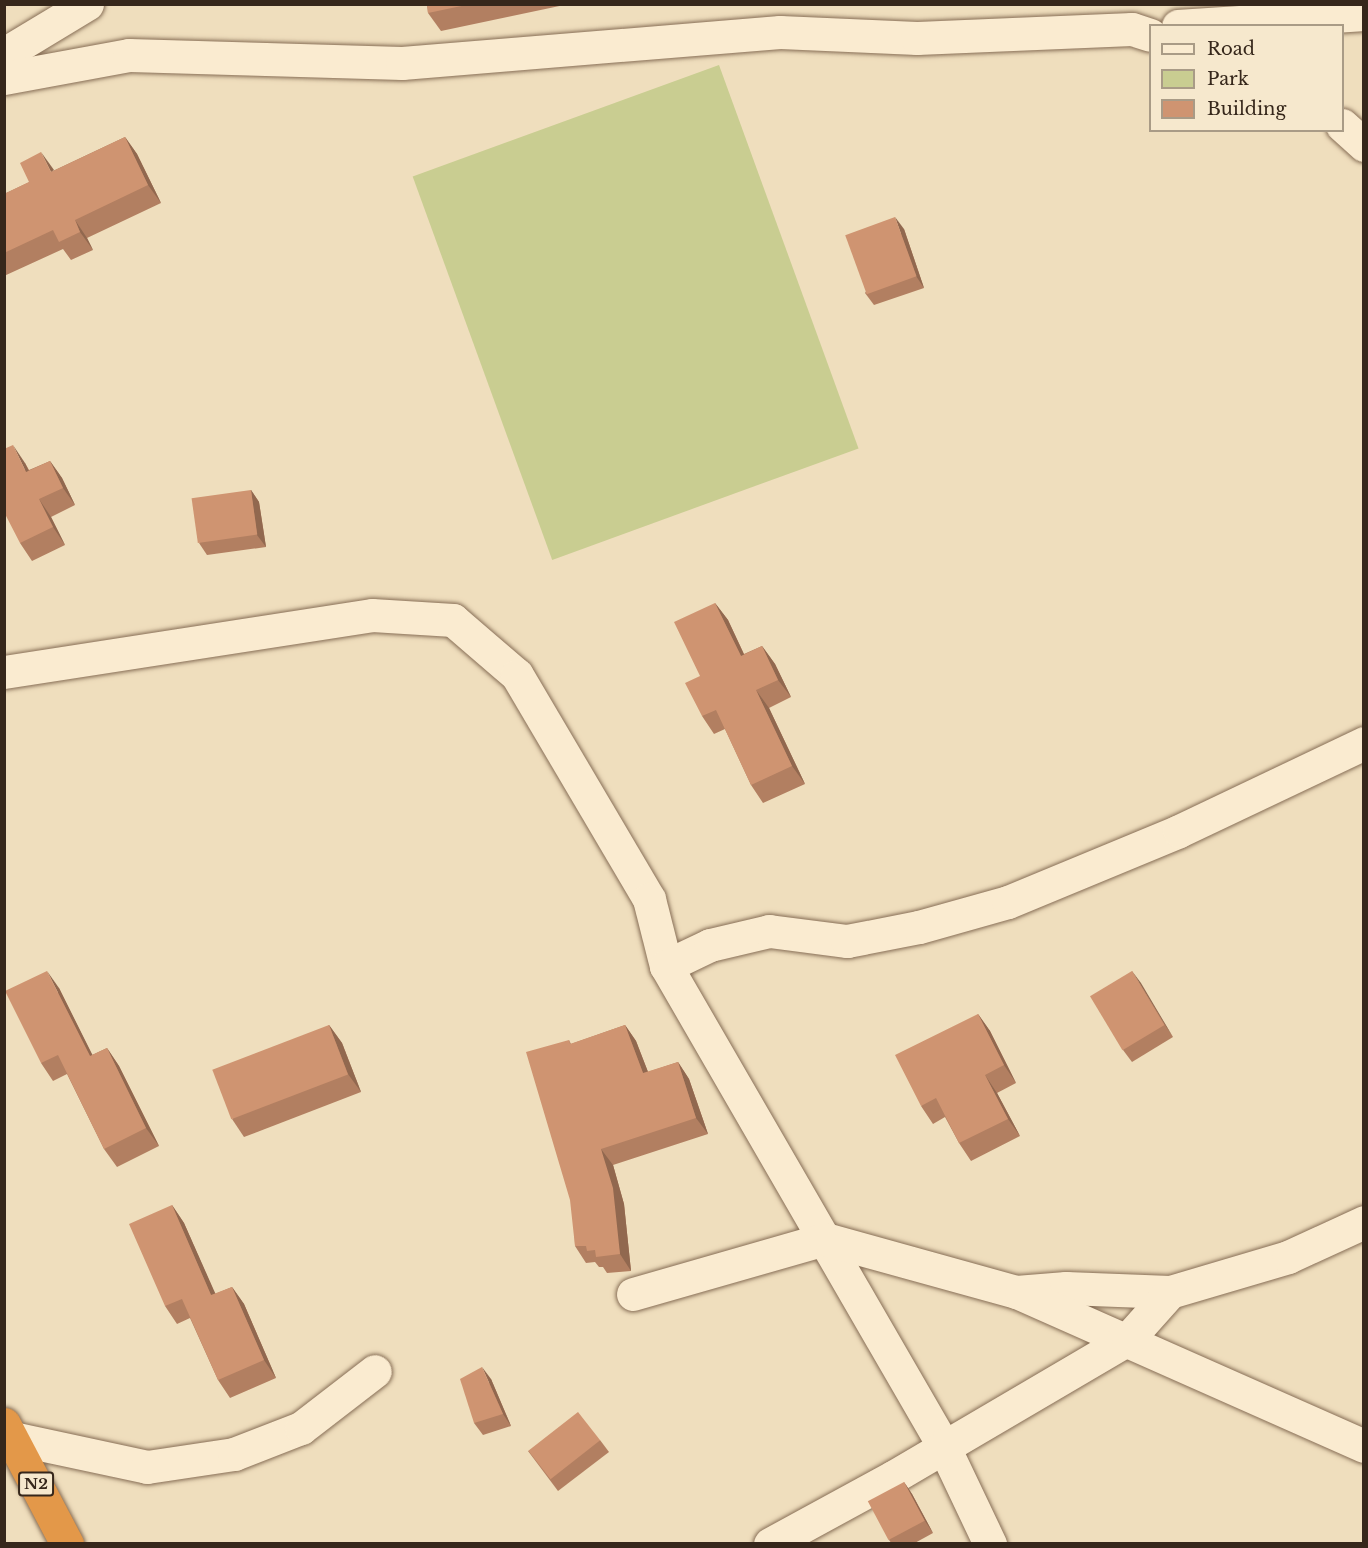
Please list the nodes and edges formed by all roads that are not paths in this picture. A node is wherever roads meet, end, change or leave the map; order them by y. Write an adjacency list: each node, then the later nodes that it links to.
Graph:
1 (87, 4): 5 (street)
2 (1364, 14): 3 (street)
3 (1209, 24)
4 (1144, 30): 6 (street)
5 (4, 54)
6 (4, 78)
7 (1344, 127): 8 (street)
8 (1364, 145)
9 (4, 672): 11 (street)
10 (1364, 743): 11 (street)
11 (666, 966): 13 (street)
12 (1364, 1222): 15 (street)
13 (825, 1239): 14 (street); 16 (street); 20 (street)
14 (1016, 1292): 15 (street); 17 (street)
15 (1170, 1292): 17 (street)
16 (633, 1294)
17 (1128, 1339): 20 (street); 21 (street)
18 (375, 1371): 19 (street)
19 (8, 1431): 22 (highway, N2)
20 (942, 1445): 23 (street); 24 (street)
21 (1364, 1446)
22 (67, 1544)
23 (770, 1544)
24 (990, 1544)

